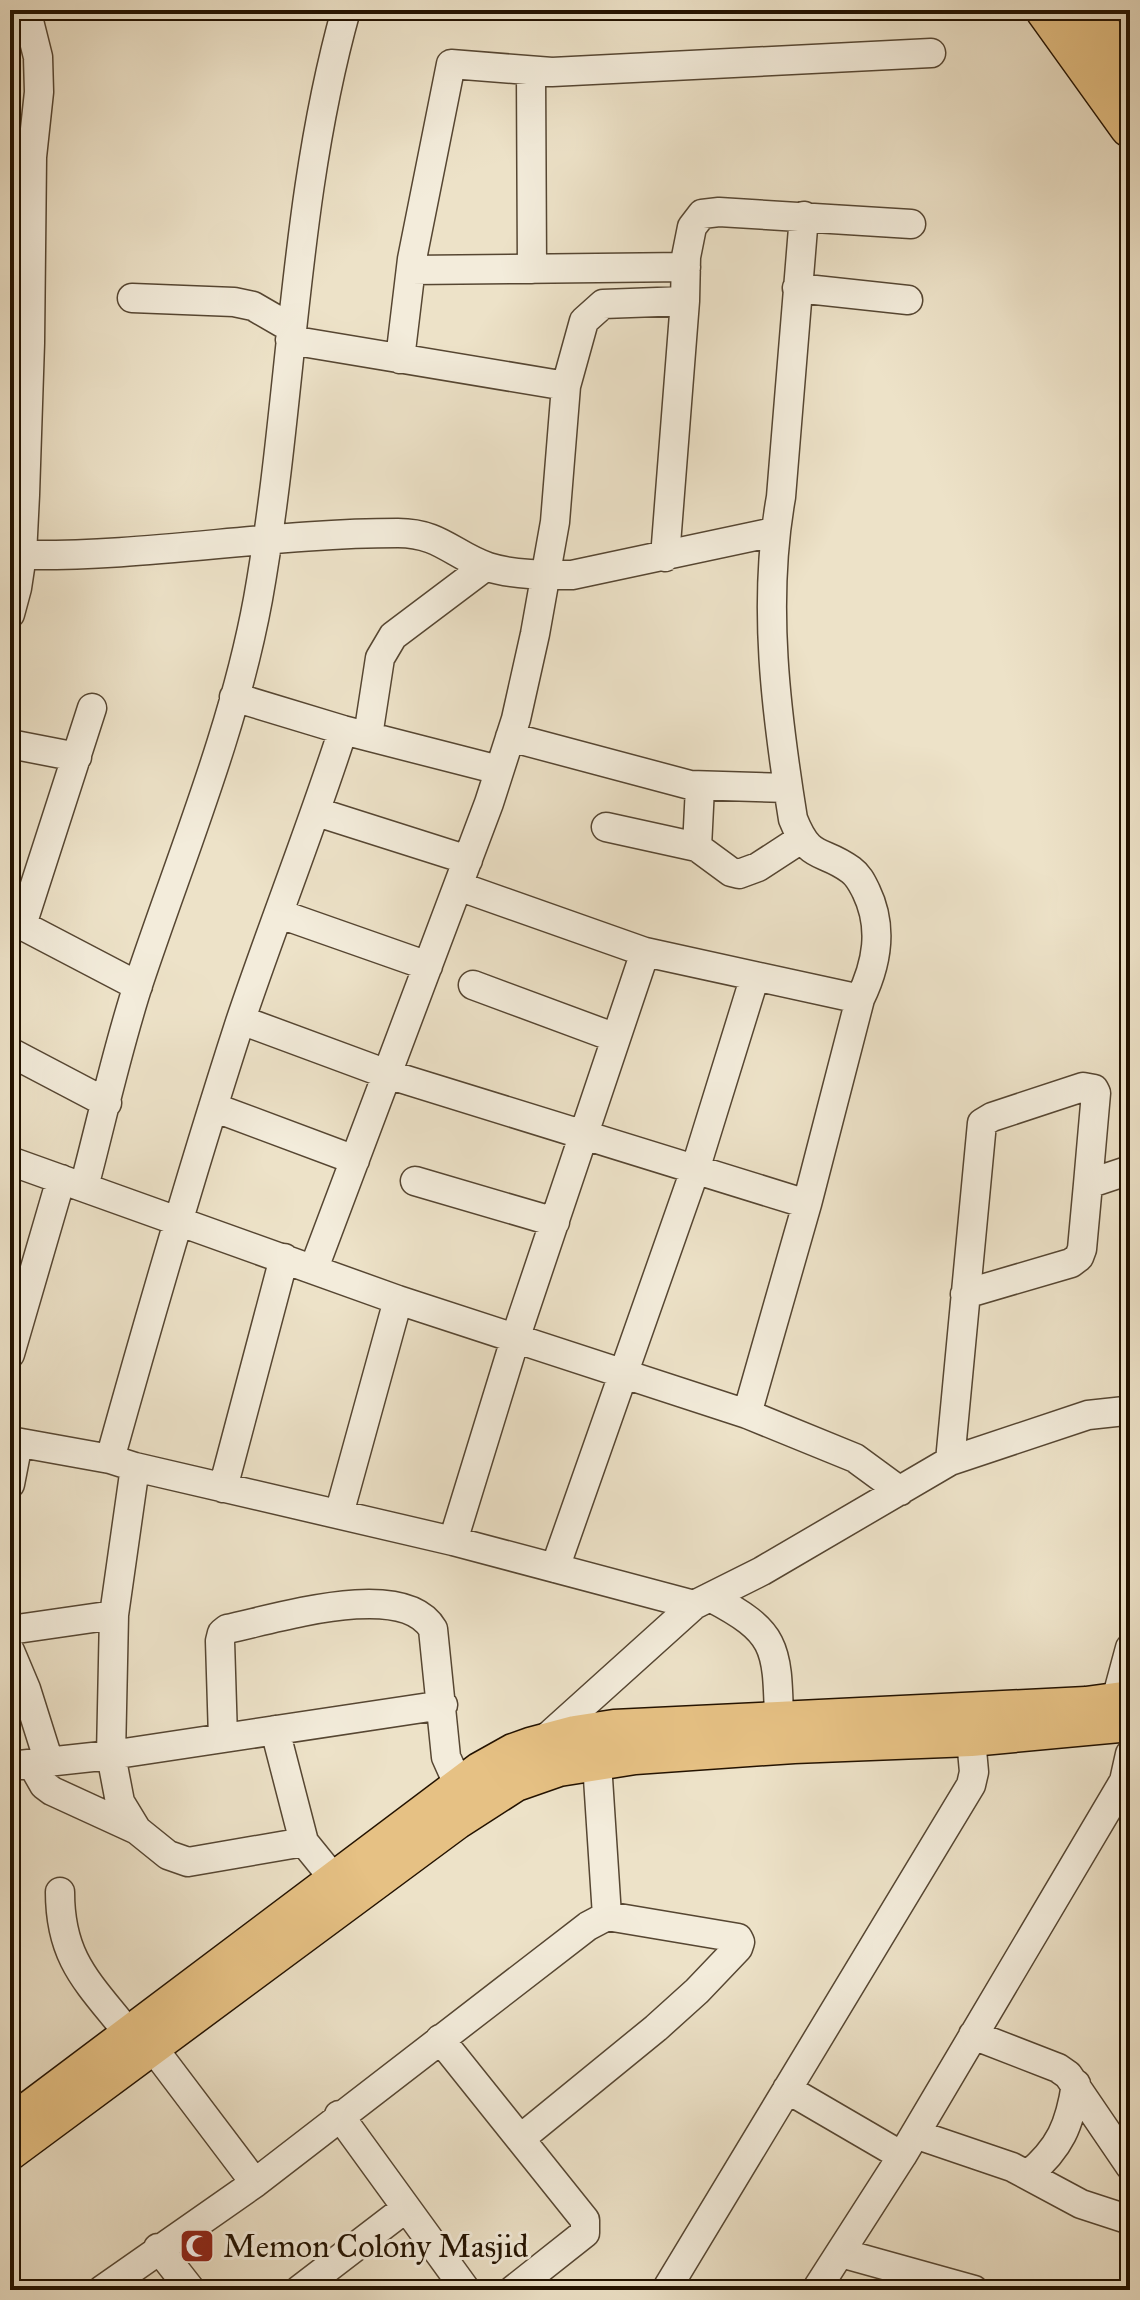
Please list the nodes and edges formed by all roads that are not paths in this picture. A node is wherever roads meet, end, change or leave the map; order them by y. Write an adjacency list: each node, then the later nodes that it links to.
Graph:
1 (22, 10): 22 (street)
2 (346, 10): 17 (street)
3 (1046, 10): 7 (highway)
4 (1086, 10): 7 (highway)
5 (931, 53): 6 (street)
6 (531, 73): 11 (street); 12 (street)
7 (1125, 101)
8 (804, 216): 9 (street); 10 (street); 13 (street)
9 (911, 224)
10 (686, 267): 11 (street); 16 (street)
11 (532, 269): 12 (street)
12 (411, 270): 18 (street)
13 (797, 288): 15 (street); 20 (street)
14 (132, 298): 17 (street)
15 (908, 300)
16 (685, 301): 19 (street); 23 (street)
17 (290, 334): 18 (street); 21 (street)
18 (400, 359): 19 (street)
19 (566, 386): 25 (street)
20 (774, 532): 23 (street); 35 (street)
21 (266, 539): 22 (street); 24 (street); 27 (street)
22 (22, 555): 26 (street)
23 (665, 557): 25 (street)
24 (486, 566): 25 (street); 29 (street)
25 (547, 575): 30 (street)
26 (12, 596)
27 (234, 697): 29 (street); 47 (street)
28 (92, 708): 32 (street)
29 (355, 733): 33 (street); 36 (street)
30 (510, 737): 33 (street); 34 (street)
31 (10, 744): 32 (street)
32 (77, 757): 42 (street)
33 (499, 770): 40 (street)
34 (700, 787): 35 (street); 39 (street)
35 (788, 788): 38 (street)
36 (317, 812): 40 (street); 41 (street)
37 (606, 827): 39 (street)
38 (801, 839): 39 (street); 48 (street)
39 (697, 847)
40 (463, 873): 43 (street); 44 (street)
41 (280, 914): 44 (street); 49 (street)
42 (16, 922): 47 (street)
43 (645, 952): 45 (street); 50 (street)
44 (428, 966): 52 (street)
45 (755, 976): 48 (street); 58 (street)
46 (473, 985): 50 (street)
47 (138, 986): 53 (street)
48 (860, 999): 63 (street)
49 (241, 1020): 52 (street); 54 (street)
50 (616, 1038): 55 (street)
51 (10, 1052): 53 (street)
52 (387, 1074): 55 (street); 56 (street)
53 (107, 1103): 61 (street)
54 (213, 1107): 56 (street); 64 (street)
55 (584, 1135): 58 (street); 65 (street)
56 (355, 1160): 67 (street)
57 (10, 1161): 61 (street)
58 (695, 1170): 63 (street); 72 (street)
59 (1130, 1170): 62 (street)
60 (415, 1181): 65 (street)
61 (72, 1183): 64 (street); 71 (street)
62 (1088, 1184): 68 (street); 68 (street)
63 (807, 1204): 74 (street)
64 (177, 1219): 66 (street); 77 (street)
65 (555, 1222): 70 (street)
66 (284, 1258): 67 (street); 79 (street)
67 (314, 1268): 69 (street)
68 (965, 1294): 76 (street)
69 (398, 1300): 70 (street); 81 (street)
70 (516, 1336): 72 (street); 82 (street)
71 (10, 1354)
72 (624, 1373): 74 (street); 83 (street)
73 (1128, 1411): 76 (street)
74 (747, 1414): 80 (street)
75 (14, 1442): 77 (street); 78 (street)
76 (950, 1461): 80 (street)
77 (123, 1463): 79 (street); 85 (street)
78 (10, 1484)
79 (223, 1488): 81 (street)
80 (900, 1491): 84 (street)
81 (339, 1514): 82 (street)
82 (453, 1541): 83 (street)
83 (555, 1568): 84 (street)
84 (702, 1601): 91 (street); 95 (street)
85 (114, 1615): 86 (street); 96 (street)
86 (10, 1630)
87 (1130, 1648): 90 (street)
88 (10, 1651): 98 (street)
89 (443, 1705): 92 (street); 93 (street); 101 (street)
90 (1125, 1707): 91 (main road); 94 (main road)
91 (779, 1718): 95 (main road)
92 (275, 1730): 93 (street); 103 (street)
93 (223, 1738): 96 (street)
94 (971, 1739): 97 (main road); 111 (street)
95 (543, 1741): 100 (street); 101 (main road)
96 (111, 1755): 98 (street); 102 (street)
97 (597, 1763): 100 (main road); 106 (street)
98 (30, 1764): 102 (street)
99 (1128, 1773): 107 (street)
100 (516, 1784): 109 (main road)
101 (459, 1786): 104 (main road)
102 (137, 1830): 103 (street)
103 (304, 1842): 104 (street)
104 (334, 1879): 109 (main road)
105 (60, 1892): 109 (street)
106 (607, 1916): 108 (street); 114 (street)
107 (973, 2035): 110 (street); 115 (street)
108 (440, 2039): 112 (street); 114 (street)
109 (141, 2041): 113 (main road); 116 (main road); 119 (street)
110 (1076, 2084): 117 (street); 118 (street)
111 (787, 2089): 115 (street); 125 (street)
112 (339, 2115): 119 (street); 120 (street)
113 (10, 2123)
114 (520, 2139): 130 (street)
115 (908, 2145): 118 (street); 123 (street)
116 (10, 2153)
117 (1130, 2166)
118 (1028, 2175): 121 (street)
119 (255, 2183): 122 (street)
120 (406, 2208): 128 (street); 129 (street)
121 (1130, 2220)
122 (158, 2248): 126 (street); 127 (street)
123 (841, 2253): 124 (street); 131 (street)
124 (945, 2286): 132 (street)
125 (673, 2287)
126 (102, 2290)
127 (191, 2290)
128 (299, 2290)
129 (466, 2290)
130 (513, 2290)
131 (816, 2290)
132 (974, 2290)

